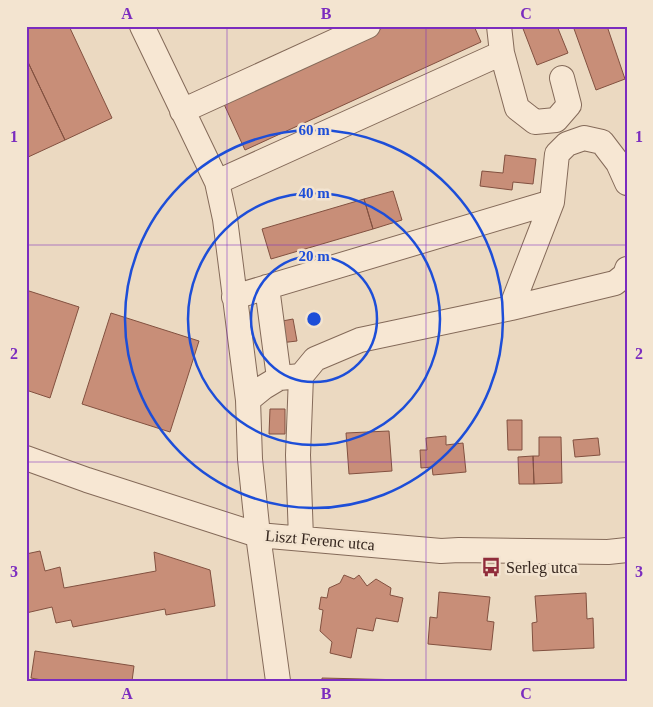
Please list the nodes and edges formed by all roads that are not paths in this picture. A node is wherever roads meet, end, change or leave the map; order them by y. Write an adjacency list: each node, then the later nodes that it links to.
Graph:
1 (142, 26): 7 (street)
2 (368, 26): 4 (street)
3 (499, 26): 5 (street)
4 (330, 34): 7 (street)
5 (502, 53): 6 (street); 8 (street)
6 (562, 78)
7 (182, 111): 8 (street)
8 (217, 182): 13 (street)
9 (627, 183): 10 (street)
10 (552, 202): 12 (street); 14 (street)
11 (627, 269): 14 (street)
12 (267, 287): 13 (street); 15 (street)
13 (234, 297): 16 (street)
14 (511, 308): 15 (street)
15 (290, 377): 16 (street); 19 (street)
16 (248, 400): 18 (street)
17 (26, 458): 18 (street, Liszt Ferenc utca)
18 (258, 535): 19 (street, Liszt Ferenc utca); 21 (street)
19 (301, 538): 20 (street, Liszt Ferenc utca)
20 (627, 550)
21 (278, 681)

